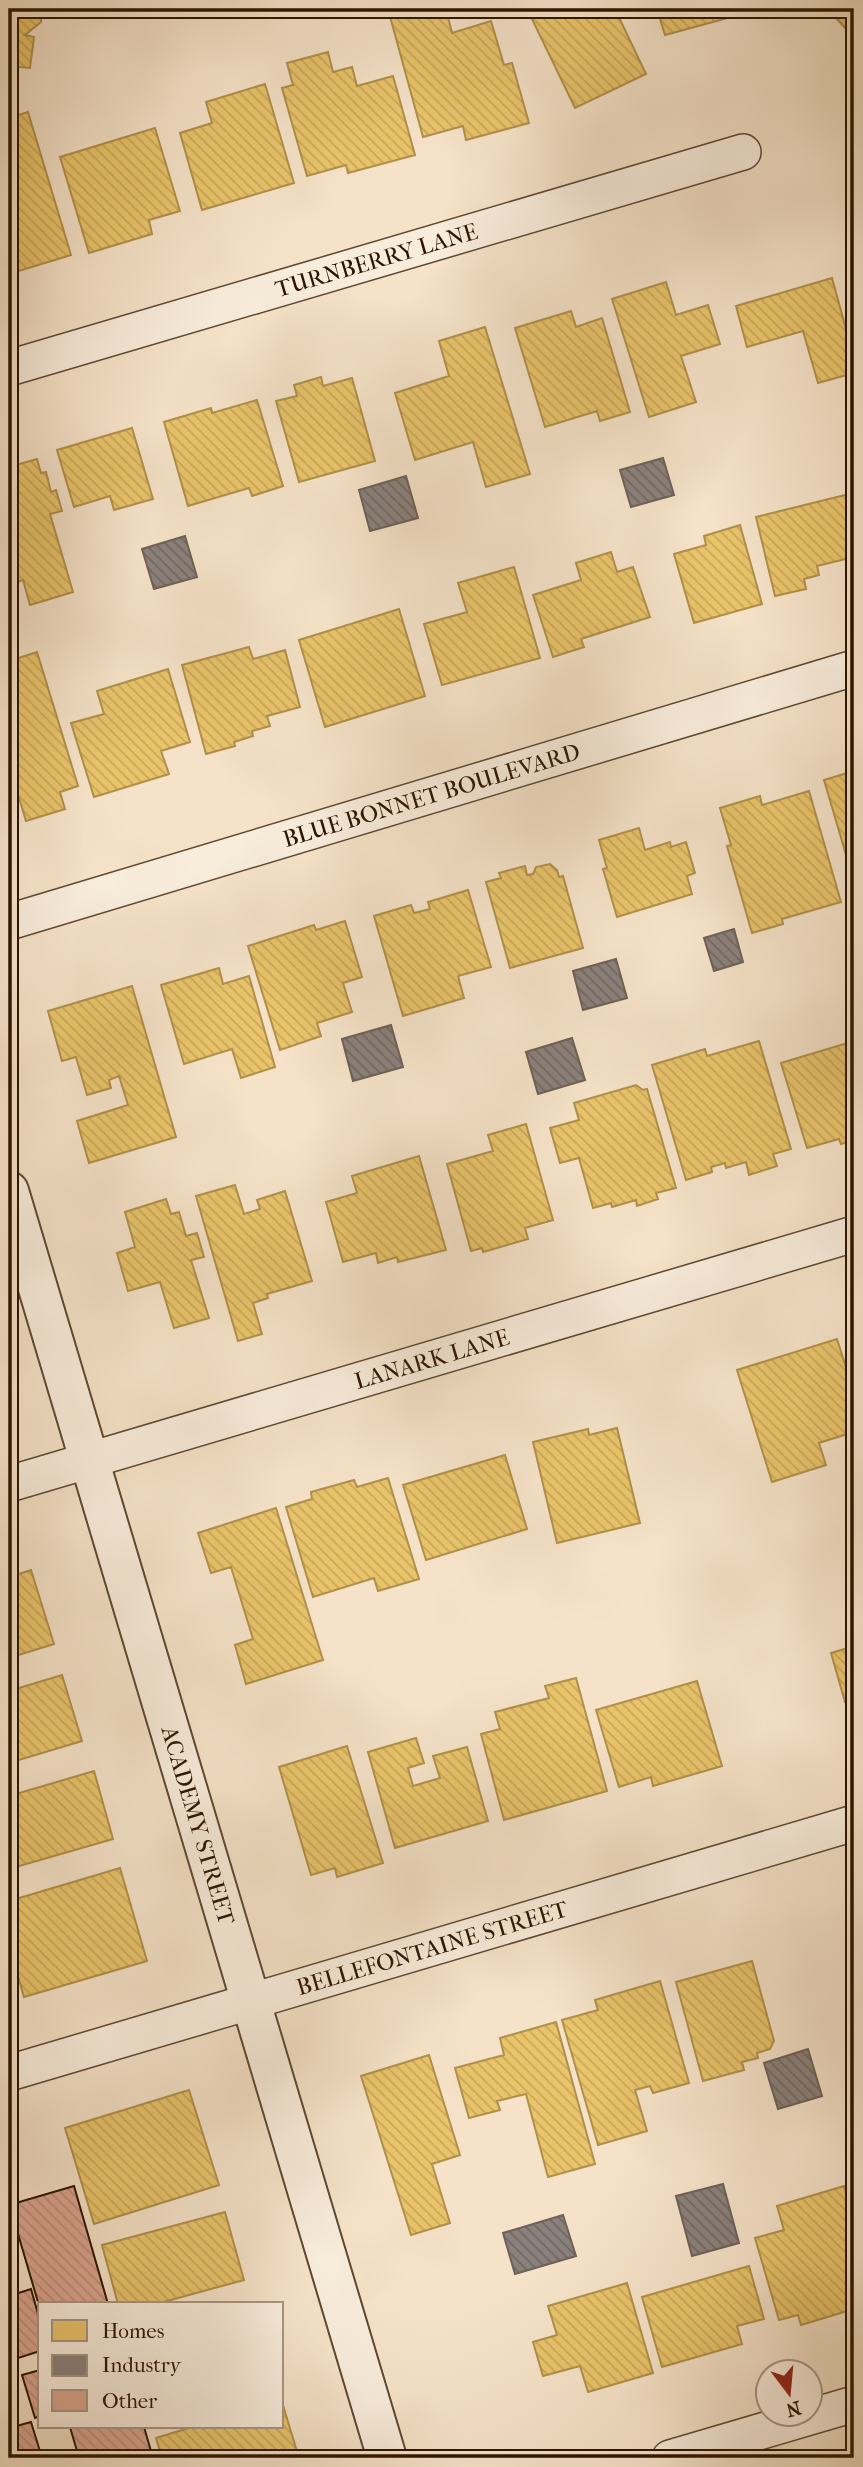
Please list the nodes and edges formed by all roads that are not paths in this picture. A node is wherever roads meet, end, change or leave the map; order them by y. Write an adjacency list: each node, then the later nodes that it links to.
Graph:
1 (743, 152): 2 (street, TURNBERRY LANE)
2 (9, 368)
3 (854, 668): 4 (street, BLUE BONNET BOULEVARD)
4 (9, 922)
5 (9, 1191): 7 (street, ACADEMY STREET)
6 (854, 1234): 7 (street, LANARK LANE)
7 (90, 1461): 8 (street, LANARK LANE); 10 (street, ACADEMY STREET)
8 (9, 1484)
9 (854, 1823): 10 (street, BELLEFONTAINE STREET)
10 (251, 2003): 11 (street, BELLEFONTAINE STREET); 13 (street, ACADEMY STREET)
11 (9, 2073)
12 (854, 2404): 14 (street)
13 (387, 2458)
14 (670, 2458)

